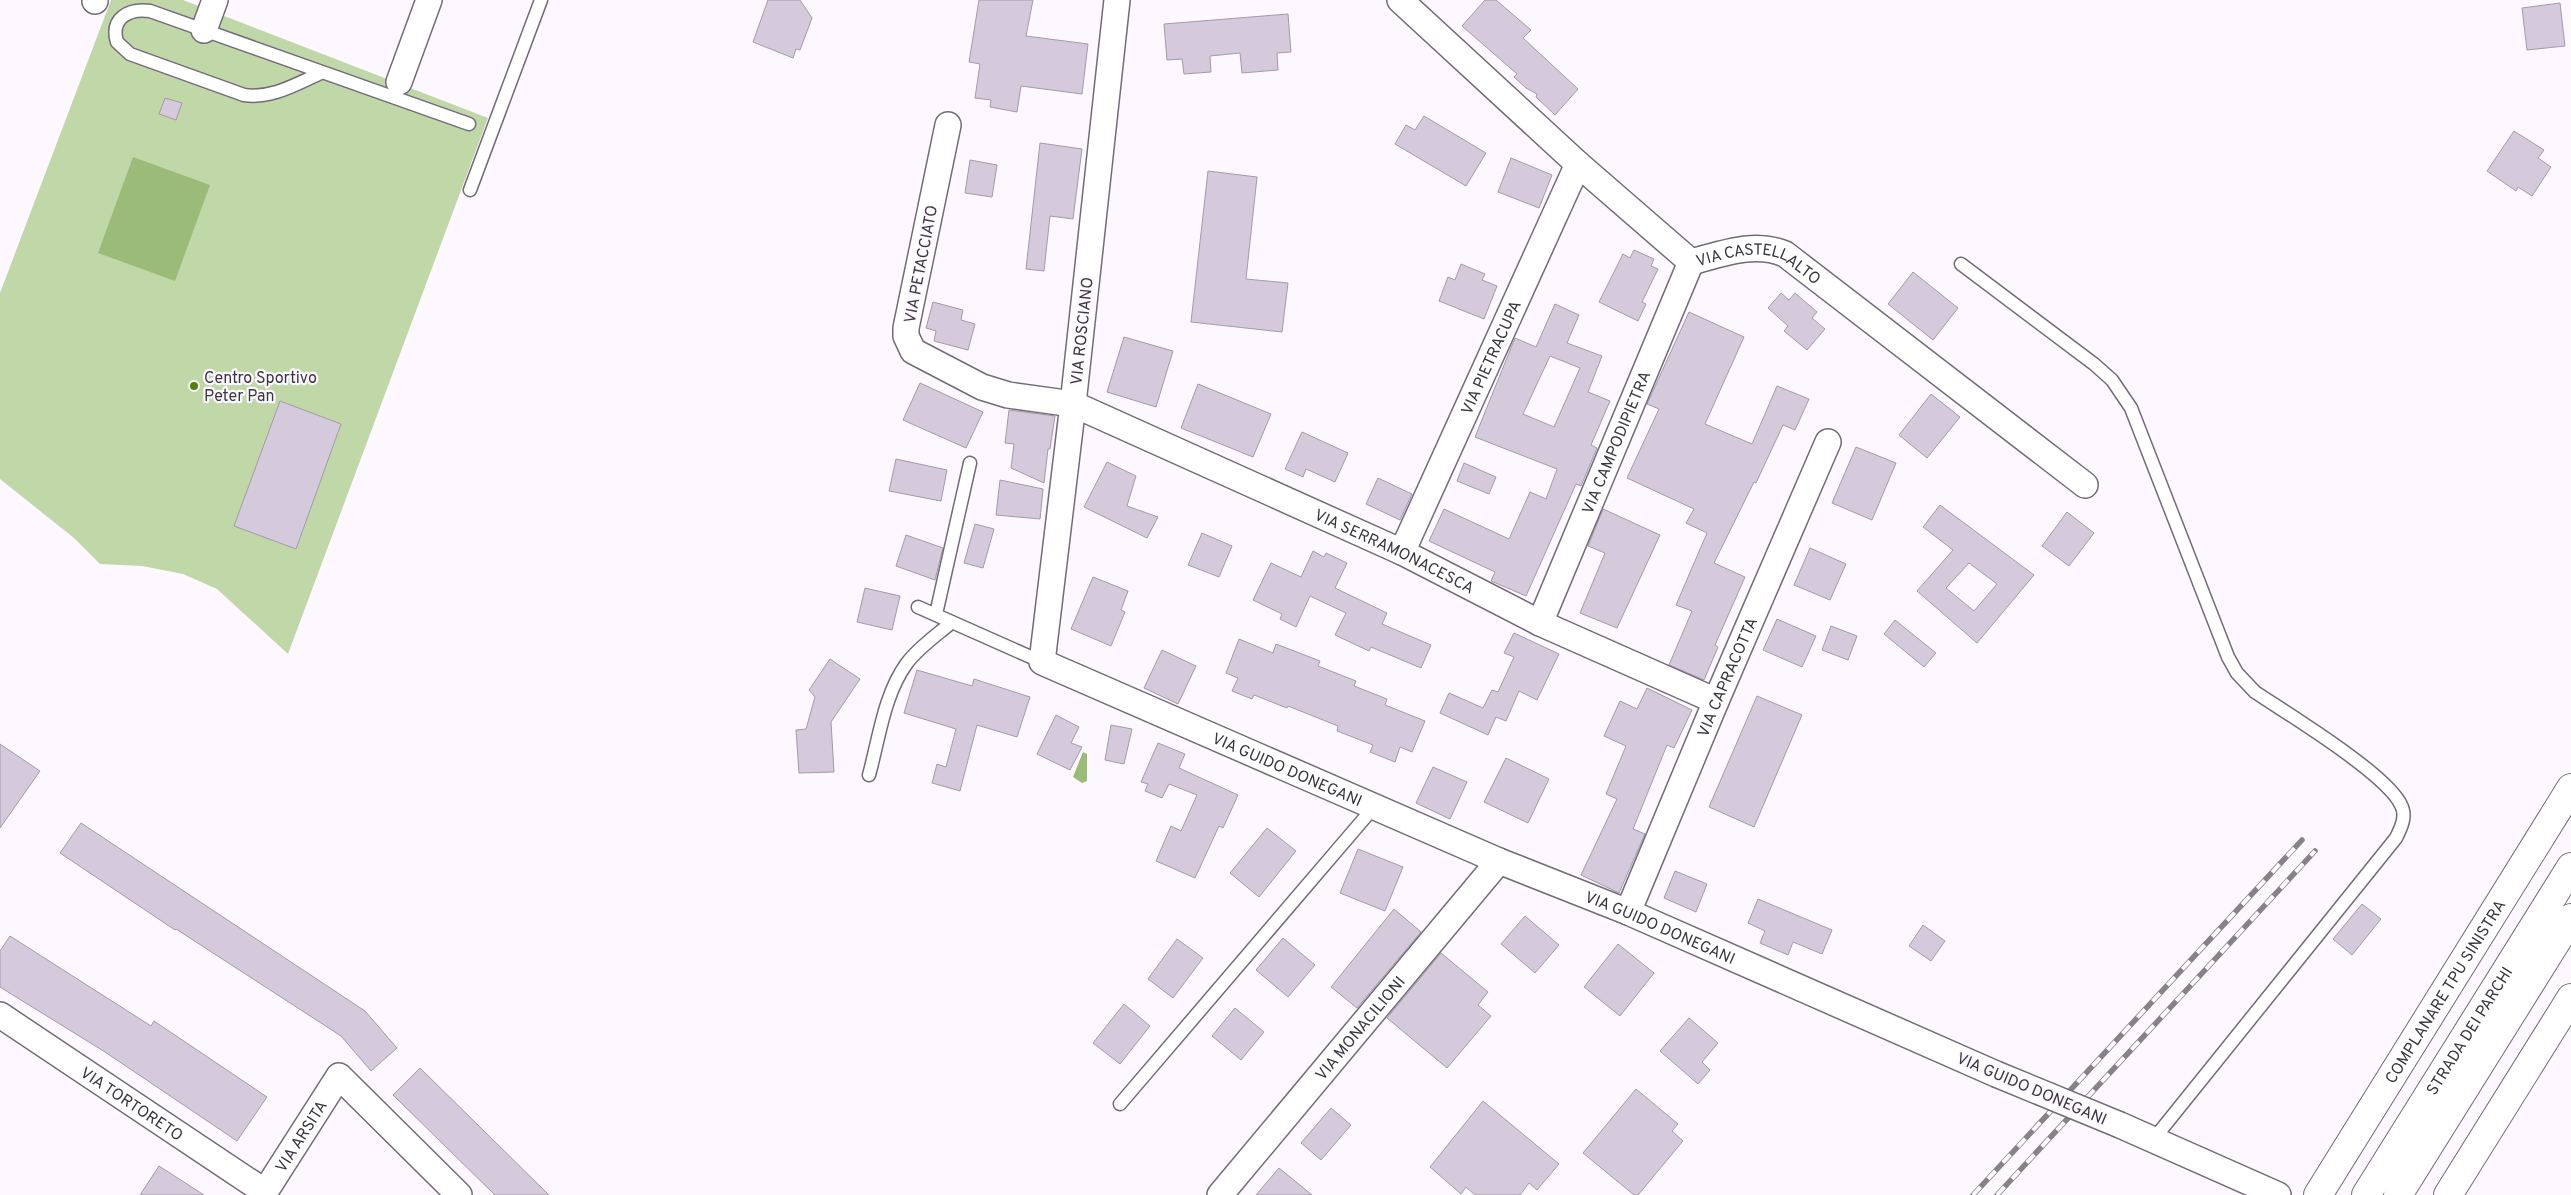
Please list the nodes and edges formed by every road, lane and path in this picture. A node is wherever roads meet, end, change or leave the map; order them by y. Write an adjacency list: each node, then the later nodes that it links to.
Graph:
1 (215, 0): 6 (street)
2 (429, 0): 8 (street)
3 (541, 0): 12 (lane)
4 (1117, 0): 15 (street, VIA ROSCIANO)
5 (1400, 0): 11 (street, VIA CASTELLALTO)
6 (204, 30): 7 (lane); 7 (lane)
7 (321, 73): 9 (lane)
8 (399, 82)
9 (469, 124)
10 (948, 125): 15 (street, VIA PETACCIATO)
11 (1578, 164): 13 (street, VIA CASTELLALTO); 19 (street, VIA PIETRACUPA)
12 (470, 190)
13 (1691, 262): 18 (street, VIA CASTELLALTO); 23 (street, VIA CAMPODIPIETRA)
14 (1961, 264): 36 (lane)
15 (1073, 404): 19 (street, VIA SERRAMONACESCA); 24 (street, VIA ROSCIANO)
16 (1828, 442): 25 (street, VIA CAPRACOTTA)
17 (970, 463): 21 (lane)
18 (2085, 486)
19 (1402, 552): 23 (street, VIA SERRAMONACESCA)
20 (918, 606): 21 (lane)
21 (936, 614): 22 (lane)
22 (952, 622): 24 (lane); 26 (lane)
23 (1540, 623): 25 (street, VIA SERRAMONACESCA)
24 (1042, 662): 28 (street, VIA GUIDO DONEGANI)
25 (1716, 700): 31 (street, VIA CAPRACOTTA)
26 (869, 775)
27 (2571, 788): 41 (highway, COMPLANARE TPU SINISTRA)
28 (1374, 807): 29 (street, VIA GUIDO DONEGANI); 35 (lane)
29 (1499, 861): 31 (street, VIA GUIDO DONEGANI); 40 (street, VIA MONACILIONI)
30 (2571, 867): 42 (highway, STRADA DEI PARCHI)
31 (1628, 912): 36 (street, VIA GUIDO DONEGANI, bridge)
32 (2571, 918): 43 (highway, STRADA DEI PARCHI)
33 (2571, 998): 44 (highway)
34 (0, 1015): 37 (street, VIA TORTORETO)
35 (1120, 1104)
36 (2153, 1140): 38 (street, VIA GUIDO DONEGANI)
37 (264, 1194): 39 (street, VIA ARSITA)
38 (2275, 1194)
39 (459, 1195)
40 (1220, 1195)
41 (2318, 1195)
42 (2366, 1195)
43 (2398, 1195)
44 (2448, 1195)

